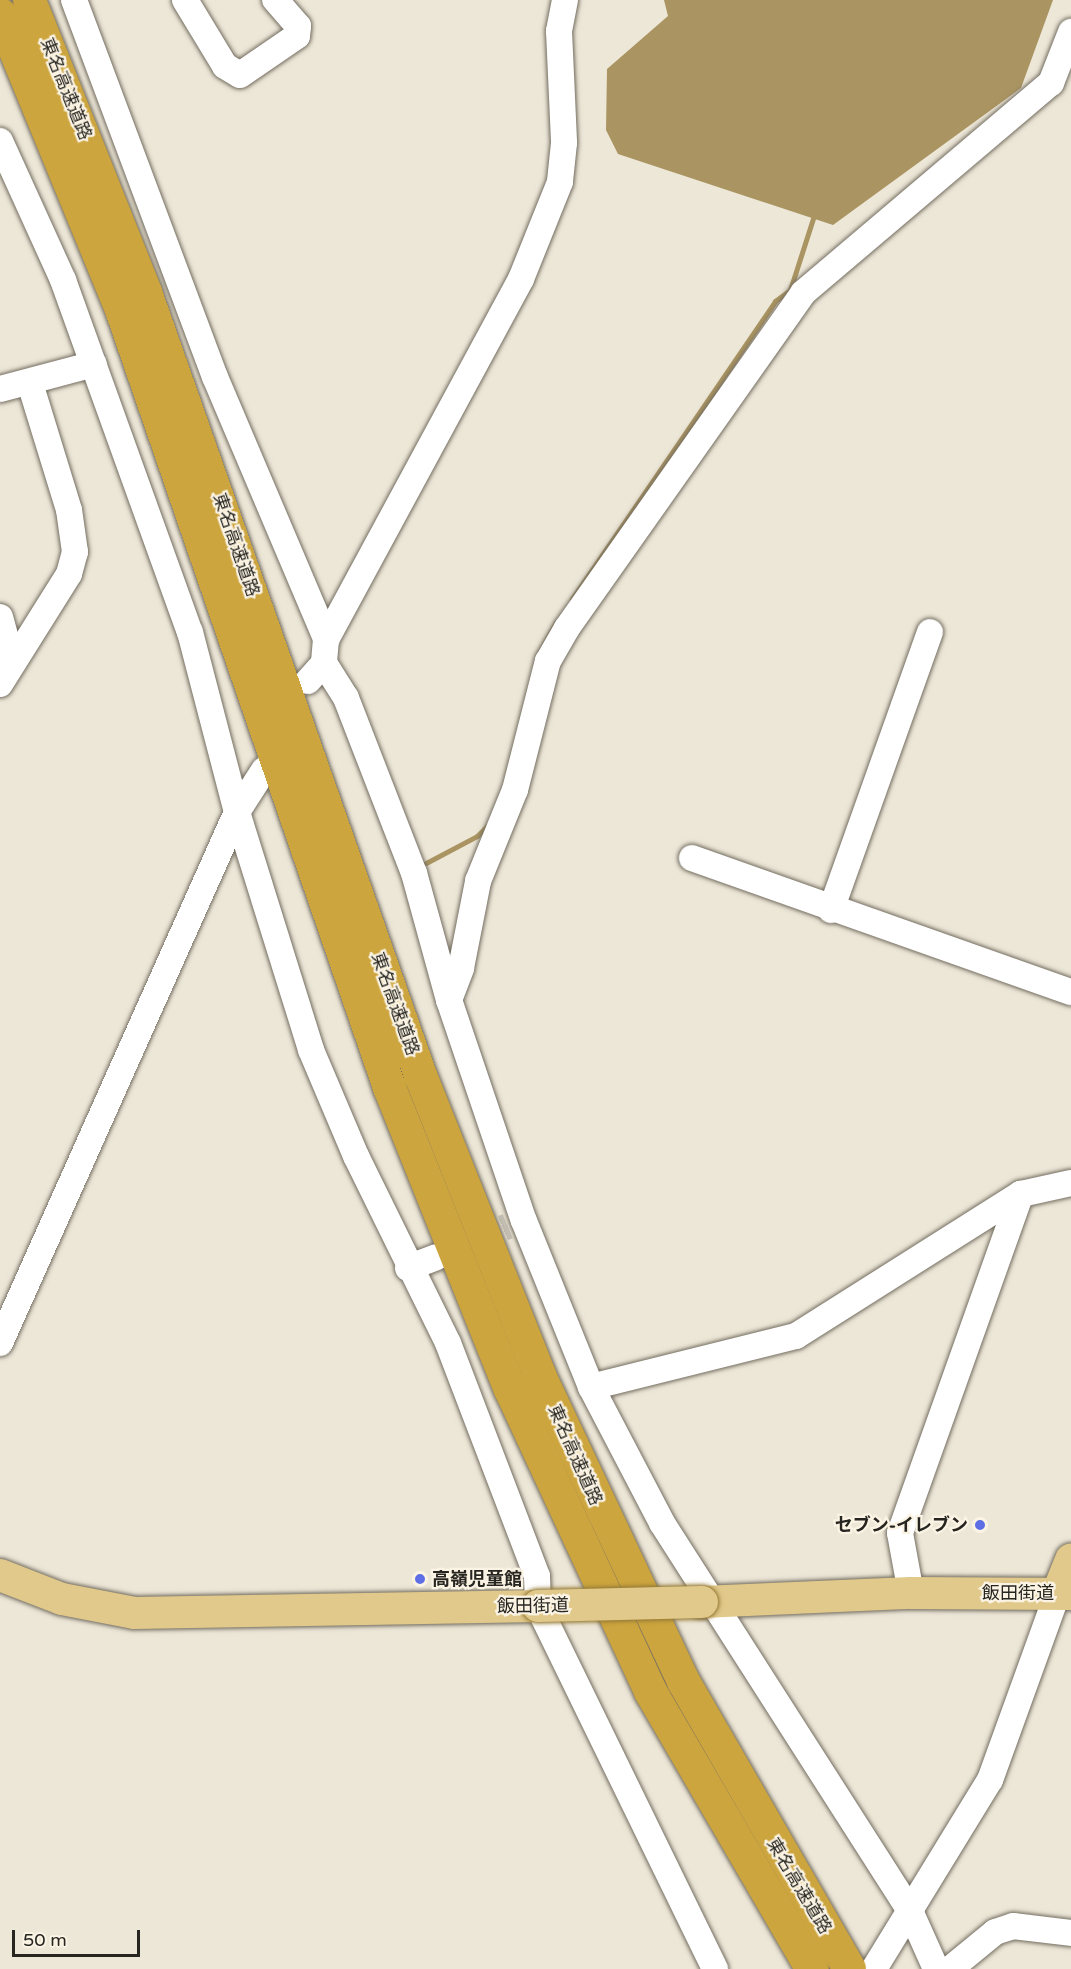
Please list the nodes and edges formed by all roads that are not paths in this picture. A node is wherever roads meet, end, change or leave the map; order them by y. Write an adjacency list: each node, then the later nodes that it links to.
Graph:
1 (29, 0): 41 (highway, 東名高速道路)
2 (74, 0): 16 (street)
3 (185, 0): 4 (street)
4 (275, 0)
5 (565, 0): 16 (street)
6 (0, 14): 40 (highway, 東名高速道路)
7 (1071, 32): 23 (street)
8 (0, 141): 9 (street)
9 (94, 364): 11 (street); 19 (street)
10 (0, 376): 11 (street)
11 (30, 383): 12 (street); 15 (street)
12 (0, 389)
13 (0, 617): 15 (street)
14 (930, 632): 21 (street)
15 (12, 661): 17 (street)
16 (319, 661): 23 (street)
17 (0, 684)
18 (264, 770): 19 (street)
19 (237, 812): 27 (street); 28 (street)
20 (692, 858): 21 (street)
21 (831, 910): 22 (street)
22 (1071, 992)
23 (449, 1000): 29 (street)
24 (1071, 1183): 25 (street)
25 (1021, 1194): 29 (street); 32 (street)
26 (436, 1257): 27 (street)
27 (408, 1268): 35 (street)
28 (0, 1343)
29 (591, 1387): 34 (street)
30 (1071, 1560): 33 (main road)
31 (0, 1575): 35 (main road, 飯田街道)
32 (911, 1593): 33 (main road, 飯田街道); 34 (main road, 飯田街道)
33 (1064, 1593): 36 (street)
34 (709, 1603): 35 (main road, 飯田街道, bridge); 36 (street)
35 (538, 1606): 39 (street)
36 (911, 1913): 42 (street); 43 (street)
37 (1071, 1933): 38 (street)
38 (960, 1967)
39 (715, 1969)
40 (812, 1969)
41 (849, 1969)
42 (874, 1969)
43 (936, 1969)

